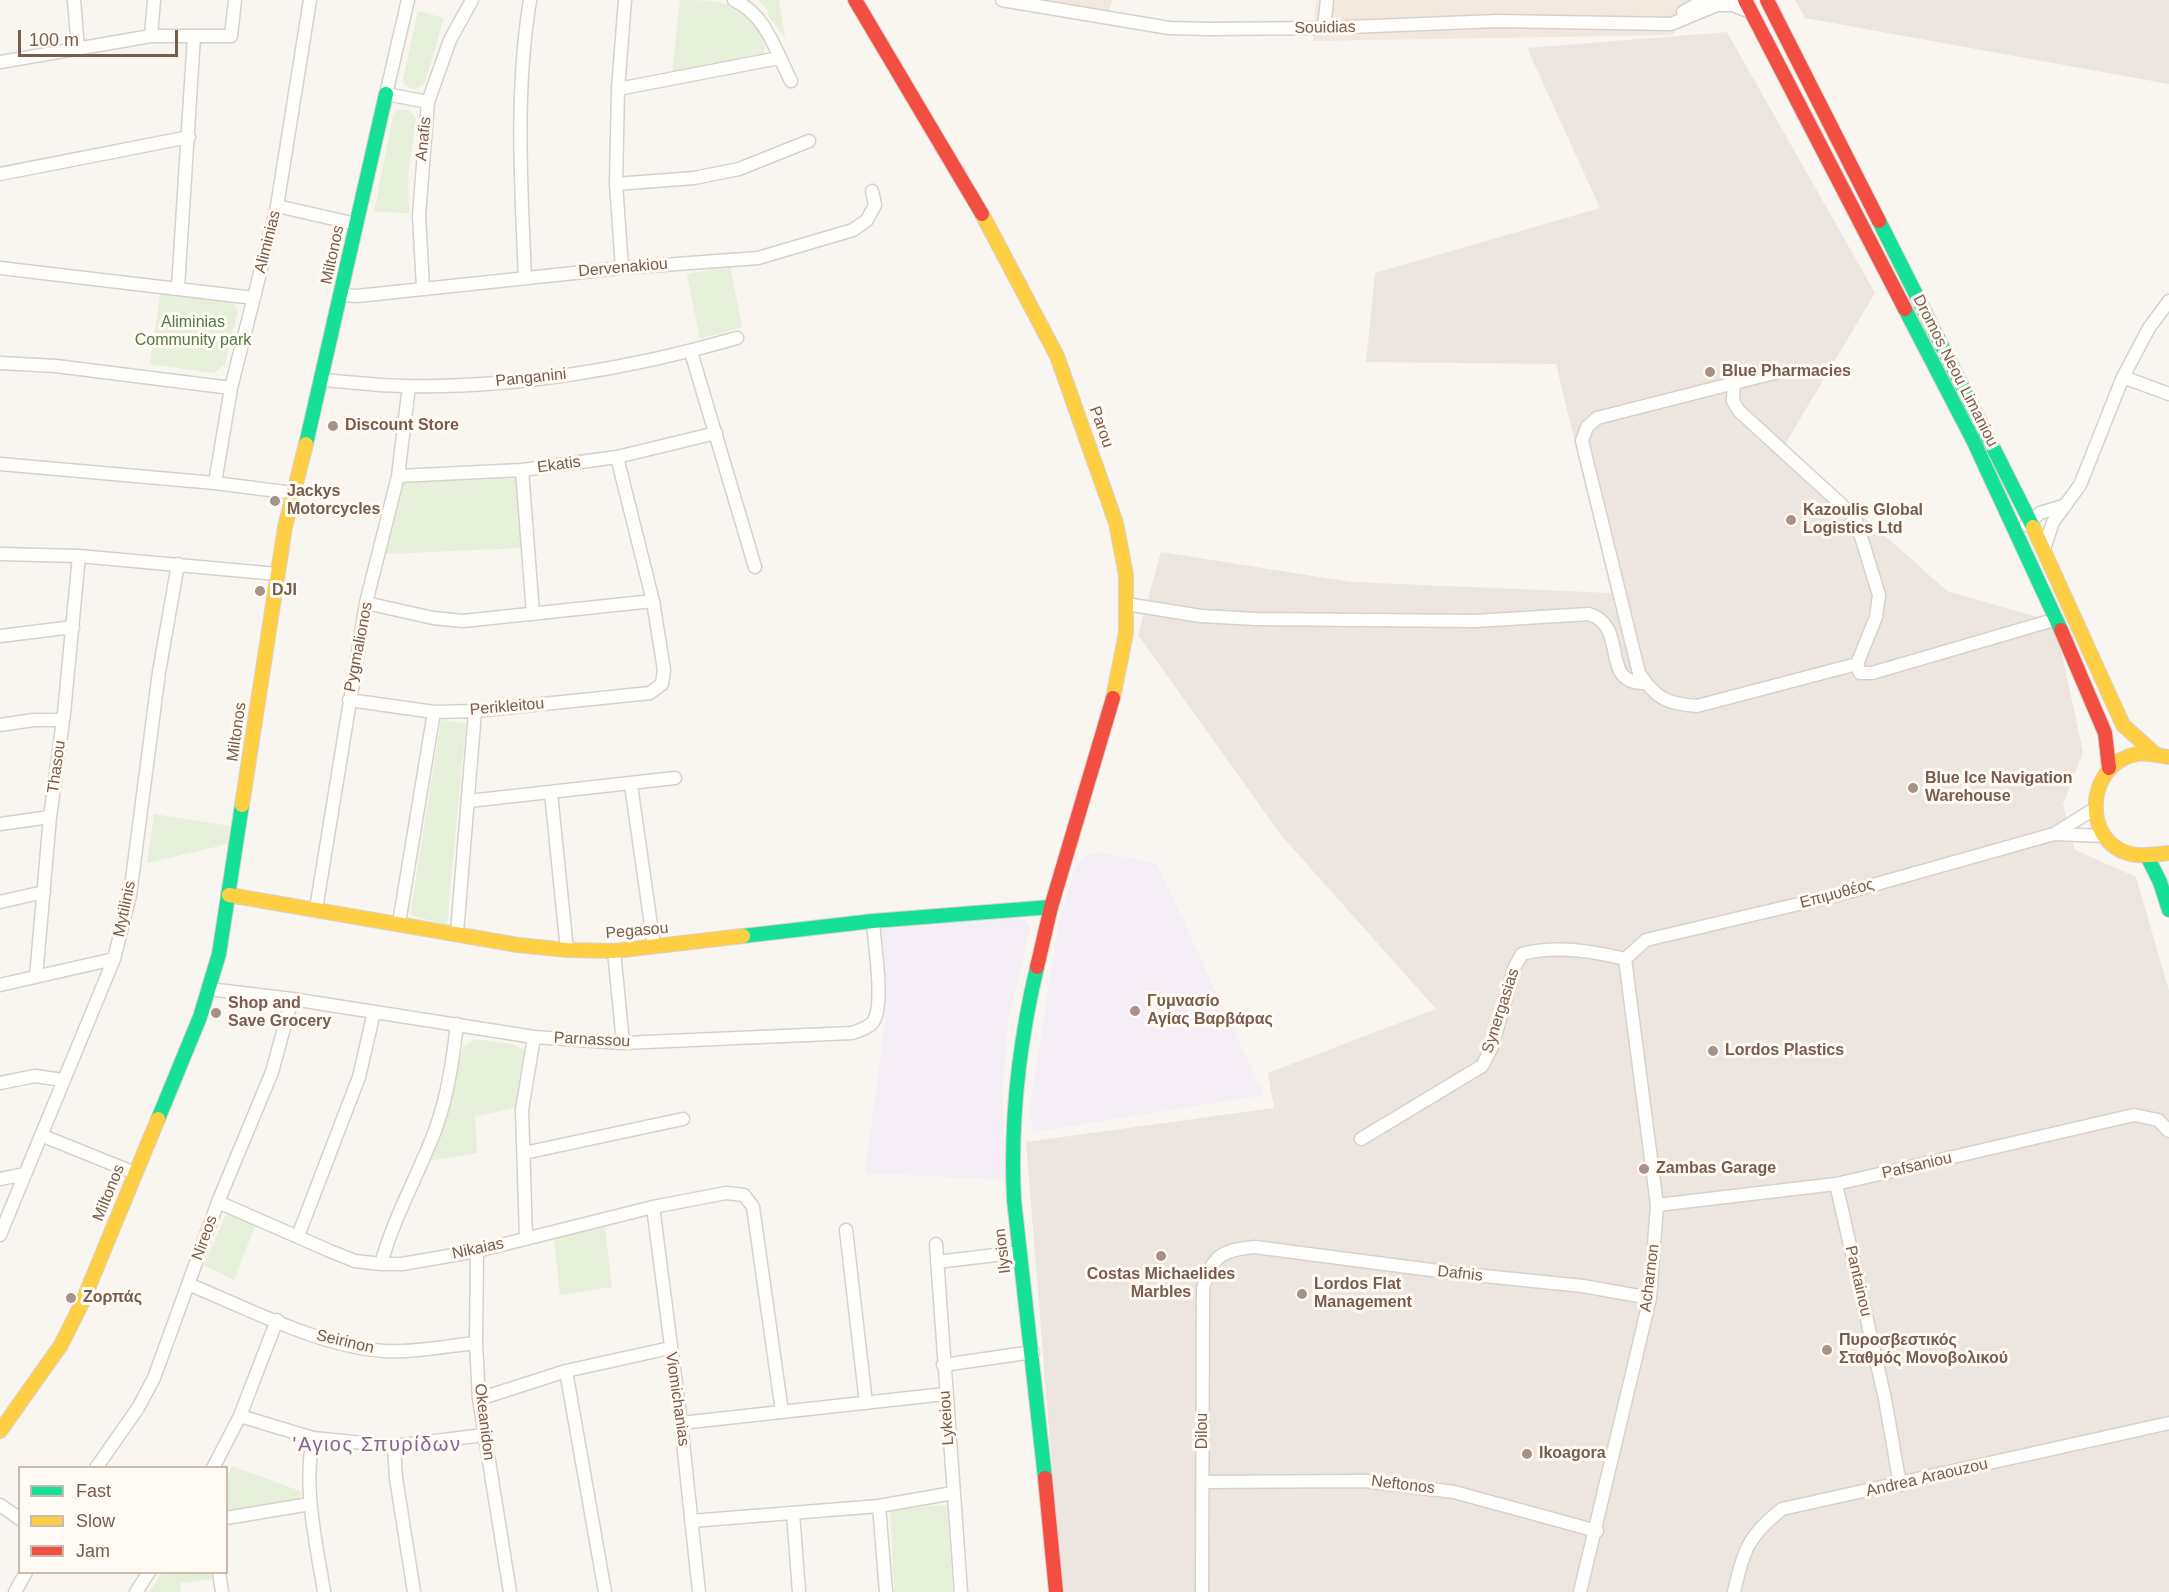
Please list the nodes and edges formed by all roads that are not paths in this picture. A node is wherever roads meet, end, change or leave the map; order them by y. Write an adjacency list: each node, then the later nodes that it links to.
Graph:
1 (74, 0): 21 (street)
2 (154, 0): 19 (street)
3 (236, 0): 20 (street)
4 (310, 0): 33 (street, Aliminias)
5 (408, 0): 26 (street, Miltonos)
6 (472, 0): 27 (street, Anafis)
7 (530, 0): 37 (street)
8 (625, 0): 25 (street)
9 (734, 0): 22 (street)
10 (855, 0): 71 (street, Parou)
11 (1002, 0): 15 (street, Souidias)
12 (1327, 0): 18 (street)
13 (1706, 0): 17 (street, Souidias)
14 (1767, 0): 61 (street, Dromos Neou Limaniou)
15 (1060, 5): 18 (street, Souidias)
16 (1748, 6): 17 (street, Souidias); 65 (street, Dromos Neou Limaniou)
17 (1651, 23): 18 (street, Souidias)
18 (1324, 28)
19 (151, 36): 20 (street); 21 (street)
20 (194, 36): 28 (street)
21 (78, 49): 23 (street)
22 (779, 58): 24 (street); 25 (street)
23 (0, 62)
24 (790, 81)
25 (618, 89): 31 (street)
26 (386, 94): 27 (street); 34 (street, Miltonos)
27 (428, 102): 39 (street, Anafis)
28 (189, 137): 30 (street); 38 (street)
29 (808, 141): 31 (street)
30 (0, 174)
31 (616, 183): 36 (street)
32 (872, 191): 36 (street, Dervenakiou)
33 (277, 206): 34 (street); 41 (street, Aliminias)
34 (356, 224): 40 (street, Miltonos)
35 (0, 268): 38 (street)
36 (622, 268): 37 (street, Dervenakiou)
37 (525, 278): 39 (street, Dervenakiou)
38 (178, 287): 41 (street)
39 (423, 288): 40 (street, Dervenakiou)
40 (341, 295): 48 (street, Miltonos)
41 (254, 298): 51 (street, Aliminias)
42 (2169, 301): 47 (street)
43 (737, 338): 44 (street, Panganini)
44 (691, 351): 50 (street, Panganini); 53 (street)
45 (0, 363): 51 (street)
46 (1778, 372): 49 (street)
47 (2123, 377): 52 (street); 60 (street)
48 (322, 380): 50 (street, Panganini); 59 (street, Miltonos)
49 (1734, 383): 76 (street); 77 (street)
50 (410, 386): 57 (street, Pygmalionos)
51 (231, 388): 58 (street, Aliminias)
52 (2169, 394)
53 (716, 433): 54 (street, Ekatis); 67 (street)
54 (617, 457): 56 (street, Ekatis); 69 (street)
55 (0, 464): 58 (street)
56 (522, 470): 57 (street, Ekatis); 72 (street)
57 (398, 476): 70 (street, Pygmalionos)
58 (215, 483): 59 (street)
59 (293, 494): 68 (street, Miltonos)
60 (2063, 506): 61 (street); 62 (street)
61 (2030, 519): 62 (street, Dromos Neou Limaniou); 65 (street)
62 (2044, 549): 83 (street, Dromos Neou Limaniou)
63 (0, 554): 64 (street)
64 (79, 556): 66 (street); 74 (street, Thasou)
65 (2032, 563): 73 (street, Dromos Neou Limaniou)
66 (178, 564): 68 (street); 109 (street, Mytilinis)
67 (755, 567)
68 (277, 574): 98 (street, Miltonos)
69 (653, 600): 72 (street); 79 (street, Perikleitou)
70 (366, 603): 72 (street); 78 (street, Pygmalionos)
71 (1126, 604): 77 (street); 100 (street, Parou)
72 (533, 614)
73 (2057, 619): 76 (street); 85 (street, Dromos Neou Limaniou)
74 (73, 627): 75 (street); 81 (street, Thasou)
75 (0, 636)
76 (1857, 664): 77 (street)
77 (1645, 683)
78 (349, 700): 80 (street, Perikleitou); 101 (street, Pygmalionos)
79 (475, 711): 80 (street, Perikleitou); 89 (street)
80 (434, 712): 104 (street)
81 (63, 720): 82 (street); 91 (street, Thasou)
82 (0, 725)
83 (2154, 753): 84 (street); 85 (street)
84 (2169, 757)
85 (2109, 768): 90 (street)
86 (675, 778): 87 (street)
87 (631, 785): 88 (street); 106 (street)
88 (551, 793): 89 (street); 107 (street)
89 (470, 801): 105 (street)
90 (2094, 809): 93 (street); 94 (street)
91 (50, 817): 92 (street); 97 (street, Thasou)
92 (0, 824)
93 (2054, 834): 94 (street); 110 (street, Επιμυθέος)
94 (2104, 836): 96 (street)
95 (2169, 853): 96 (street)
96 (2148, 858): 102 (street)
97 (44, 892): 99 (street); 111 (street, Thasou)
98 (229, 895): 101 (street, Pegasou); 113 (street, Miltonos)
99 (0, 902)
100 (1051, 908): 103 (street, Pegasou); 139 (street, Ilysion)
101 (316, 909): 104 (street, Pegasou)
102 (2169, 910)
103 (873, 921): 106 (street, Pegasou); 118 (street, Parnassou)
104 (399, 923): 105 (street, Pegasou)
105 (457, 933): 107 (street, Pegasou)
106 (654, 946): 108 (street, Pegasou)
107 (567, 950): 108 (street, Pegasou)
108 (614, 951): 118 (street)
109 (114, 959): 111 (street); 119 (street, Mytilinis)
110 (1624, 959): 124 (street, Synergasias); 131 (street, Acharnon)
111 (36, 977): 112 (street)
112 (0, 985)
113 (209, 989): 114 (street, Parnassou); 126 (street, Miltonos)
114 (292, 999): 115 (street, Parnassou); 130 (street, Nireos)
115 (374, 1012): 116 (street, Parnassou); 135 (street)
116 (457, 1024): 117 (street, Parnassou); 141 (street)
117 (534, 1037): 118 (street, Parnassou); 125 (street)
118 (623, 1043)
119 (63, 1080): 120 (street); 123 (street, Mytilinis)
120 (0, 1083)
121 (684, 1119): 125 (street)
122 (2169, 1131): 129 (street, Pafsaniou)
123 (43, 1136): 126 (street); 127 (street, Mytilinis)
124 (1361, 1139)
125 (524, 1153): 136 (street)
126 (135, 1173): 158 (street, Miltonos)
127 (25, 1174): 128 (street); 134 (street, Mytilinis)
128 (0, 1179)
129 (1836, 1184): 131 (street, Pafsaniou); 165 (street, Pantainou)
130 (218, 1202): 135 (street, Nikaias); 143 (street, Nireos)
131 (1657, 1205): 144 (street, Acharnon)
132 (653, 1207): 136 (street, Nikaias); 147 (street, Viomichanias); 154 (street, Nikaias)
133 (846, 1230): 153 (street)
134 (0, 1235)
135 (298, 1236): 141 (street, Nikaias)
136 (526, 1238): 138 (street, Nikaias)
137 (936, 1244): 140 (street, Lykeiou)
138 (477, 1251): 141 (street, Nikaias); 146 (street, Okeanidon)
139 (1020, 1252): 140 (street); 148 (street, Ilysion)
140 (937, 1262): 149 (street, Lykeiou)
141 (381, 1264)
142 (1208, 1271): 144 (street, Dafnis); 164 (street, Dilou)
143 (188, 1284): 145 (street, Seirinon); 162 (street, Nireos)
144 (1650, 1298): 174 (street, Acharnon)
145 (277, 1320): 146 (street, Seirinon); 155 (street)
146 (476, 1343): 152 (street, Okeanidon)
147 (670, 1348): 150 (street); 157 (street, Viomichanias)
148 (1033, 1352): 149 (street); 189 (street, Ilysion)
149 (943, 1365): 151 (street, Lykeiou)
150 (566, 1371): 152 (street); 184 (street)
151 (945, 1394): 153 (street); 166 (street, Lykeiou)
152 (479, 1399): 159 (street, Okeanidon)
153 (866, 1403): 154 (street)
154 (782, 1412): 157 (street)
155 (240, 1416): 160 (street); 163 (street)
156 (2169, 1423): 165 (street, Andrea Araouzou)
157 (681, 1424): 173 (street, Viomichanias)
158 (0, 1431)
159 (484, 1435): 161 (street); 183 (street, Okeanidon)
160 (313, 1438): 161 (street); 167 (street)
161 (394, 1446): 182 (street)
162 (97, 1466)
163 (214, 1466)
164 (1203, 1482): 174 (street, Neftonos); 190 (street, Dilou)
165 (1900, 1485): 192 (street, Andrea Araouzou)
166 (953, 1493): 169 (street); 188 (street, Lykeiou)
167 (310, 1504): 172 (street); 181 (street)
168 (0, 1505): 171 (street)
169 (879, 1506): 170 (street); 187 (street)
170 (793, 1513): 173 (street); 186 (street)
171 (18, 1518)
172 (228, 1518)
173 (690, 1521): 185 (street, Viomichanias)
174 (1597, 1531): 191 (street, Acharnon)
175 (25, 1574): 178 (street)
176 (148, 1574): 179 (street)
177 (219, 1574): 180 (street)
178 (15, 1592)
179 (136, 1592)
180 (222, 1592)
181 (324, 1592)
182 (414, 1592)
183 (510, 1592)
184 (605, 1592)
185 (699, 1592)
186 (800, 1592)
187 (886, 1592)
188 (961, 1592)
189 (1056, 1592)
190 (1202, 1592)
191 (1580, 1592)
192 (1734, 1592)

